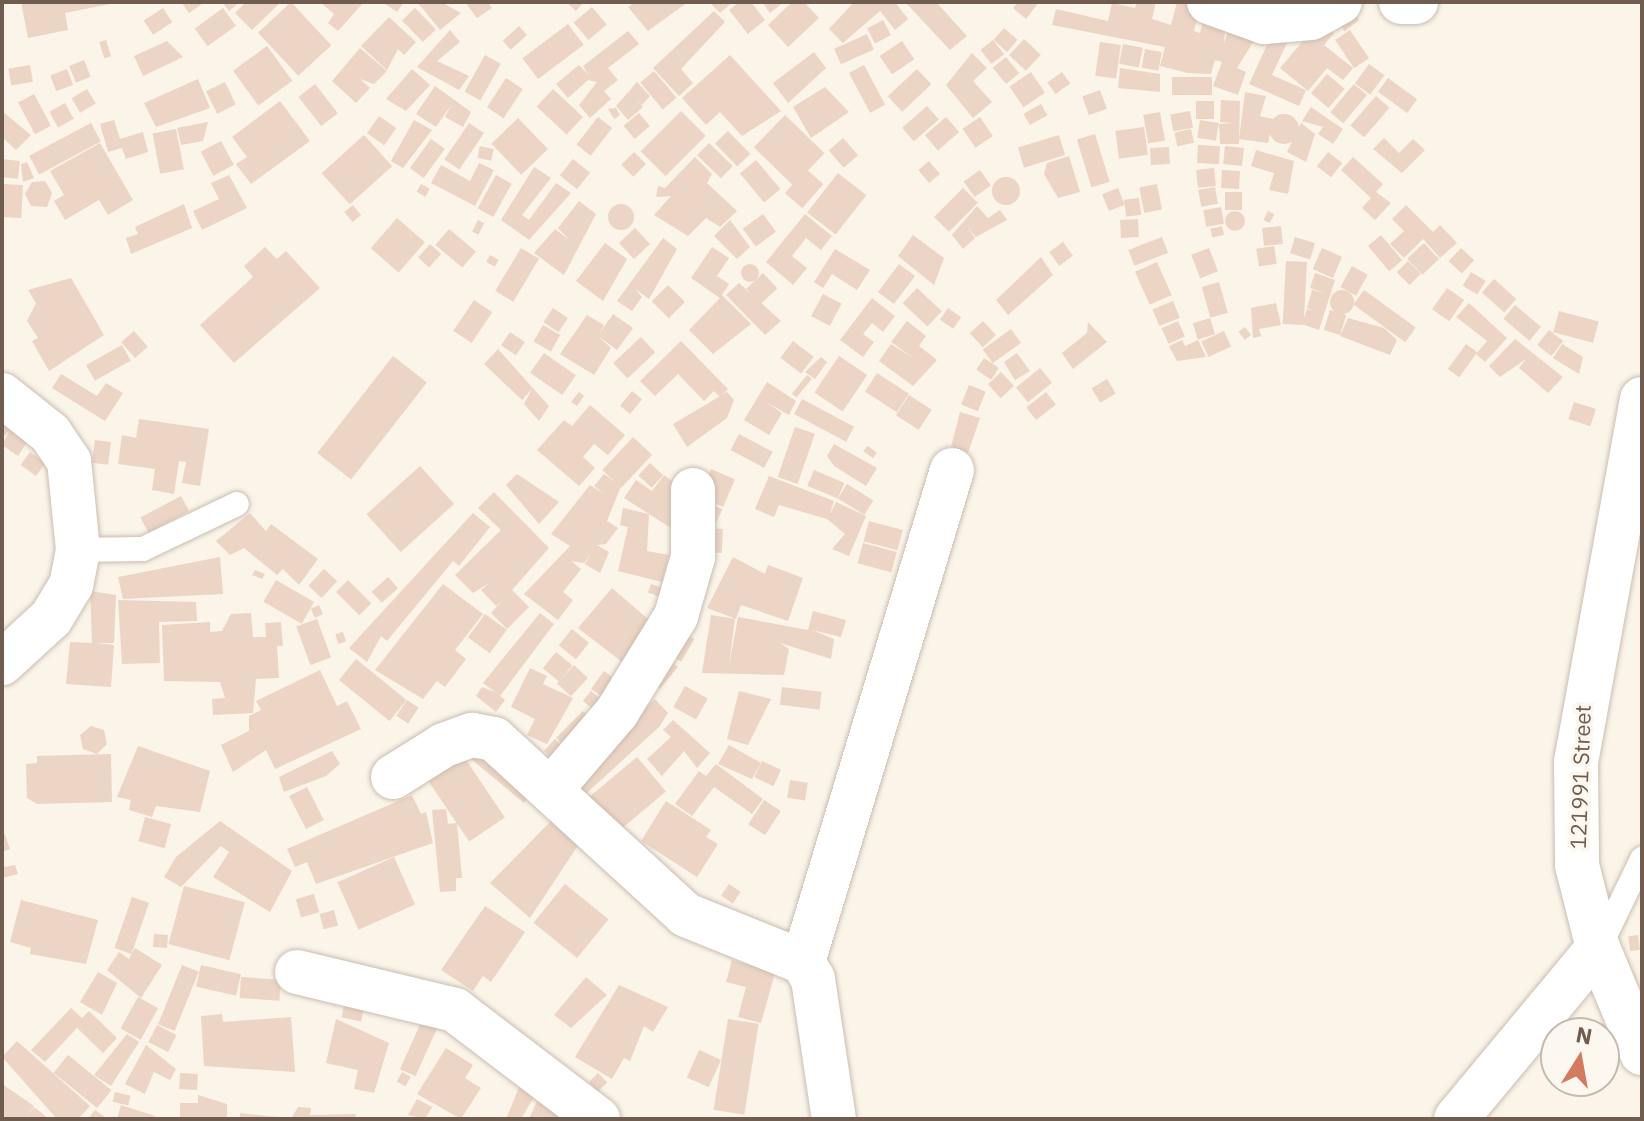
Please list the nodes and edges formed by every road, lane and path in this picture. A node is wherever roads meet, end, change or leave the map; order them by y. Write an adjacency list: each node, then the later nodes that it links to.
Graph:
1 (1209, 2): 2 (street)
2 (1340, 2)
3 (1401, 2): 4 (street)
4 (1416, 2)
5 (2, 395): 10 (street)
6 (1642, 399): 15 (street, 121991 Street)
7 (952, 470): 16 (street)
8 (693, 490): 13 (street)
9 (237, 504): 10 (lane)
10 (78, 550): 11 (street)
11 (2, 663)
12 (393, 777): 13 (street)
13 (553, 787): 16 (street)
14 (1642, 859): 15 (lane)
15 (1598, 948): 18 (street, 121991 Street); 21 (street)
16 (803, 962): 20 (street)
17 (297, 972): 19 (street)
18 (1642, 1053)
19 (598, 1119)
20 (834, 1119)
21 (1456, 1119)

